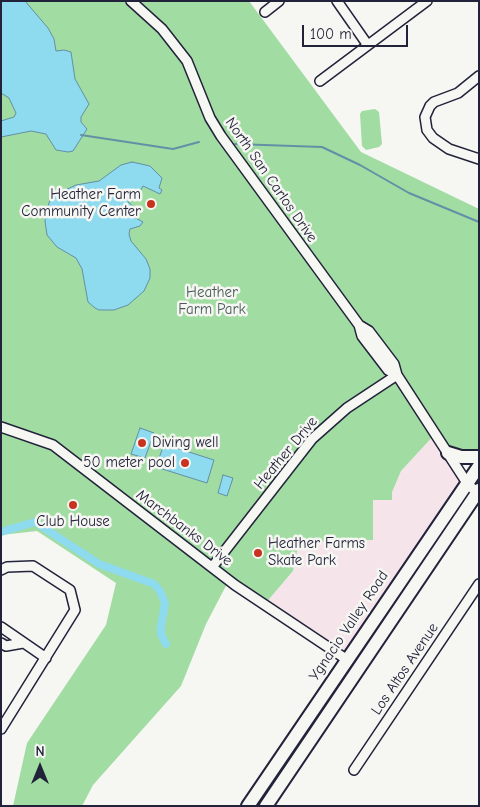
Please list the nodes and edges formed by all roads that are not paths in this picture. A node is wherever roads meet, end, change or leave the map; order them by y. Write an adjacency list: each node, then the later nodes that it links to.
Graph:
1 (131, 1): 10 (street, North San Carlos Drive)
2 (279, 1): 5 (street)
3 (337, 1): 6 (street)
4 (427, 1): 6 (street)
5 (265, 12)
6 (367, 44): 8 (street)
7 (479, 76): 9 (street)
8 (320, 81)
9 (479, 160)
10 (397, 375): 12 (street, North San Carlos Drive); 17 (street, Heather Drive)
11 (1, 427): 17 (street, Marchbanks Drive)
12 (448, 454): 13 (highway); 15 (street, North San Carlos Drive)
13 (479, 457)
14 (479, 466): 15 (highway, Ygnacio Valley Road)
15 (467, 483): 16 (street, North San Carlos Drive); 24 (highway, Ygnacio Valley Road)
16 (478, 493): 30 (highway)
17 (213, 566): 24 (street, Marchbanks Drive)
18 (1, 570): 23 (street)
19 (479, 584): 28 (street, Los Altos Avenue)
20 (1, 627): 22 (street)
21 (1, 643): 22 (street)
22 (23, 644): 23 (street)
23 (46, 658): 26 (street)
24 (346, 659): 29 (highway, Ygnacio Valley Road)
25 (1, 710): 26 (street)
26 (10, 715): 27 (street)
27 (1, 729)
28 (354, 770)
29 (248, 806)
30 (266, 806)

